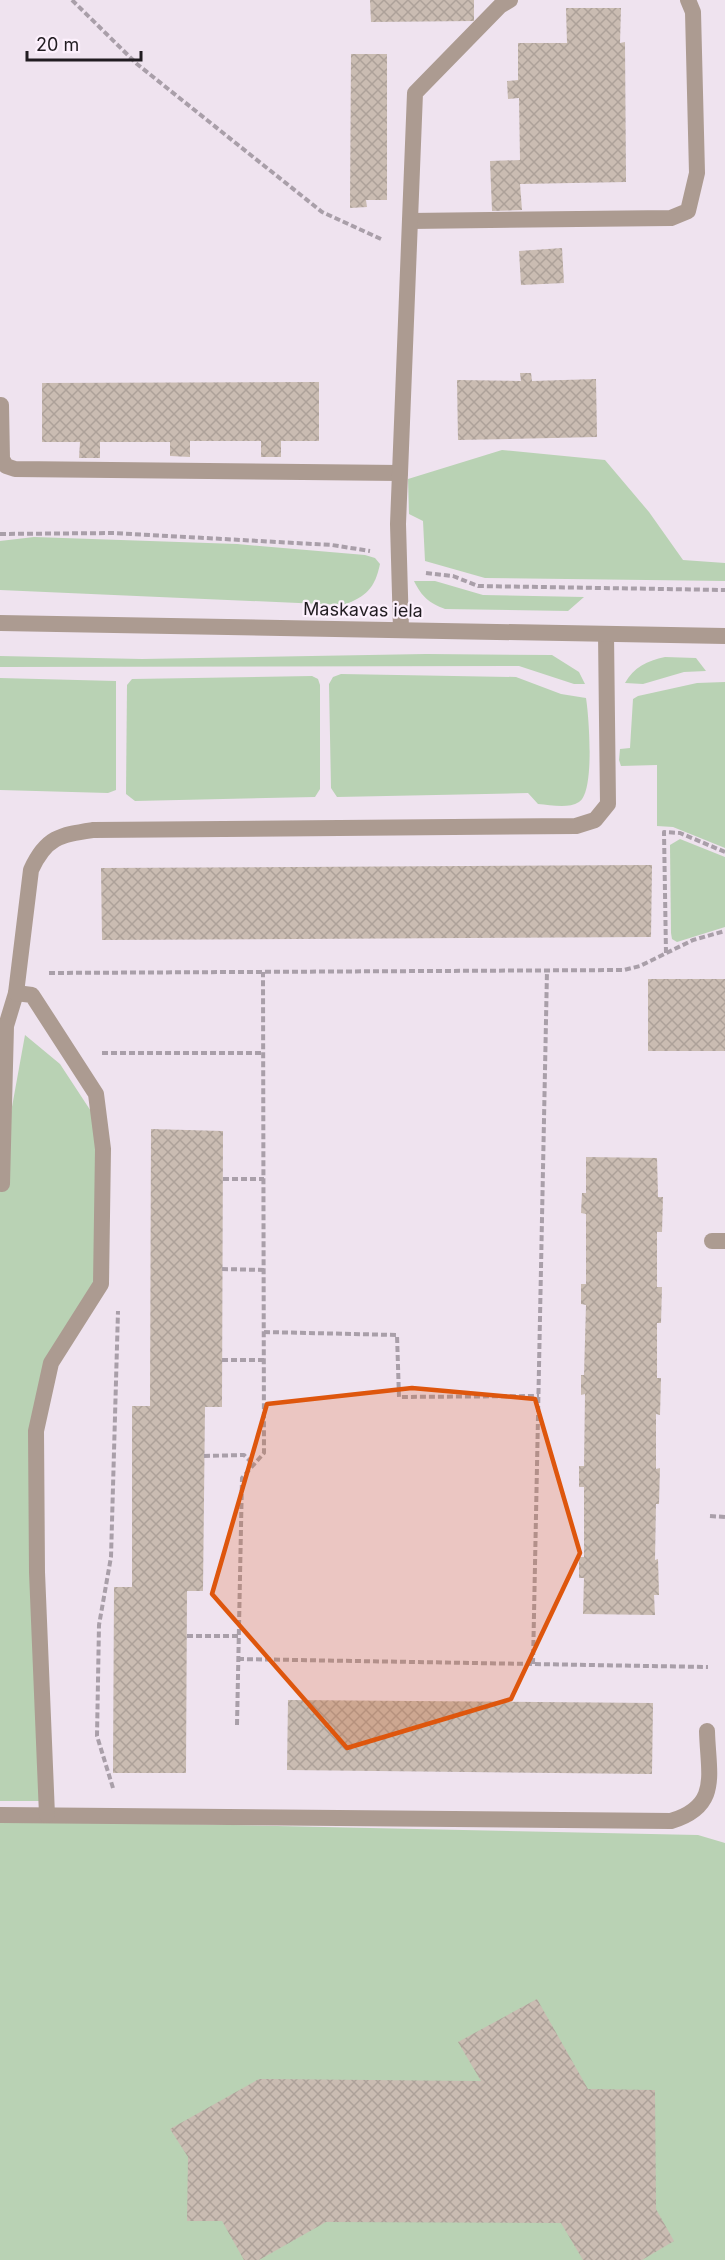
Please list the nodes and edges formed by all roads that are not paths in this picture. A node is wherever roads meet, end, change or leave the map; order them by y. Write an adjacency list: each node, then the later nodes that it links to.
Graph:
1 (510, 0): 3 (street)
2 (688, 0): 3 (street)
3 (410, 221): 5 (street)
4 (1, 405): 5 (street)
5 (400, 473): 7 (street)
6 (0, 623): 7 (street, Maskavas iela)
7 (401, 630): 8 (street, Maskavas iela)
8 (606, 634): 9 (street, Maskavas iela); 10 (street)
9 (725, 636)
10 (16, 993): 11 (street); 14 (street)
11 (2, 1184)
12 (707, 1731): 14 (street)
13 (0, 1815): 14 (street)
14 (47, 1815)

